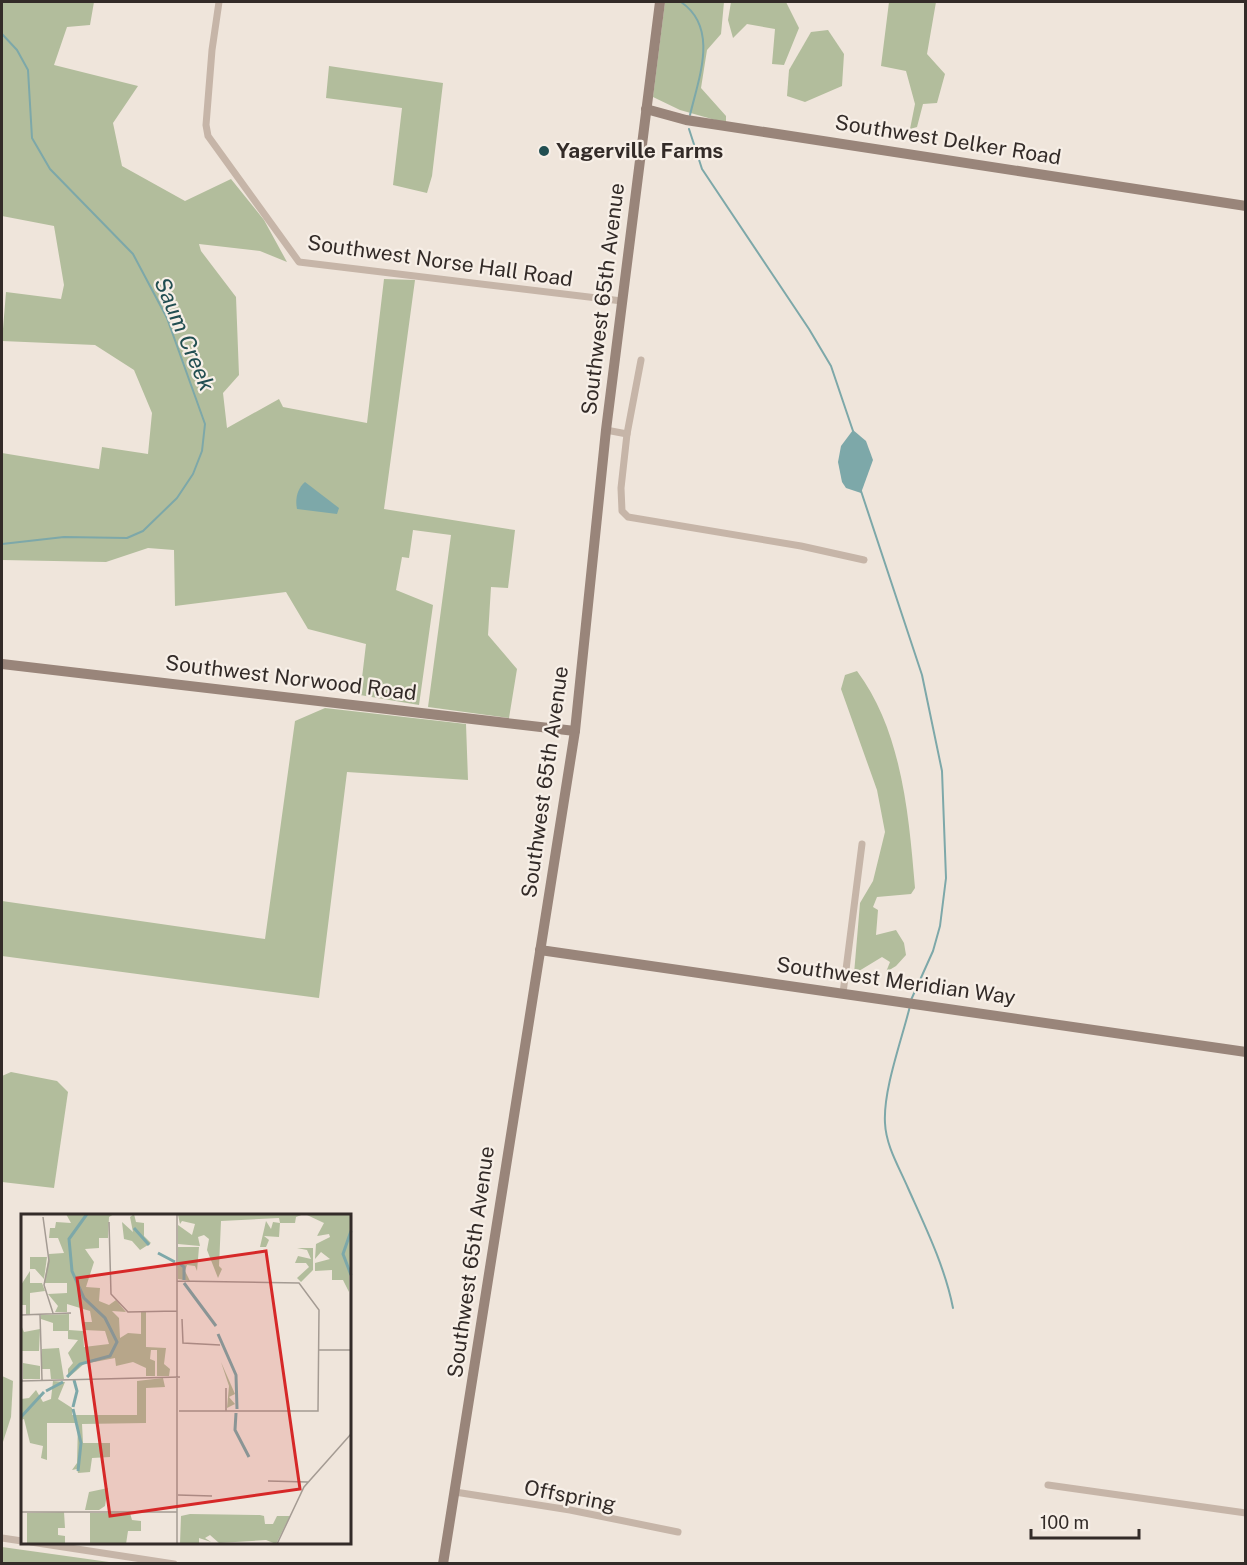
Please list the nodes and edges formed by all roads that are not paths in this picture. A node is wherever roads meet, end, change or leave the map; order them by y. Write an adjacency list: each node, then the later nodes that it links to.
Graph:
1 (219, 2): 5 (street, Southwest Norse Hall Road)
2 (660, 2): 3 (street, Southwest 65th Avenue)
3 (646, 109): 4 (street, Southwest Delker Road); 5 (street, Southwest 65th Avenue)
4 (1245, 206)
5 (622, 301): 7 (street, Southwest 65th Avenue)
6 (641, 360): 8 (street)
7 (606, 430): 8 (street); 11 (street, Southwest 65th Avenue)
8 (627, 434): 9 (street)
9 (864, 560)
10 (2, 664): 11 (street, Southwest Norwood Road)
11 (575, 731): 13 (street, Southwest 65th Avenue)
12 (862, 844): 14 (street)
13 (540, 950): 14 (street, Southwest Meridian Way); 17 (street, Southwest 65th Avenue)
14 (843, 993): 15 (street, Southwest Meridian Way)
15 (1245, 1052)
16 (1048, 1485): 18 (street)
17 (455, 1492): 19 (street, Offspring); 24 (street, Southwest 65th Avenue)
18 (1245, 1513)
19 (678, 1532)
20 (2, 1538): 21 (street)
21 (21, 1541)
22 (45, 1544): 23 (street)
23 (174, 1563)
24 (443, 1563)

